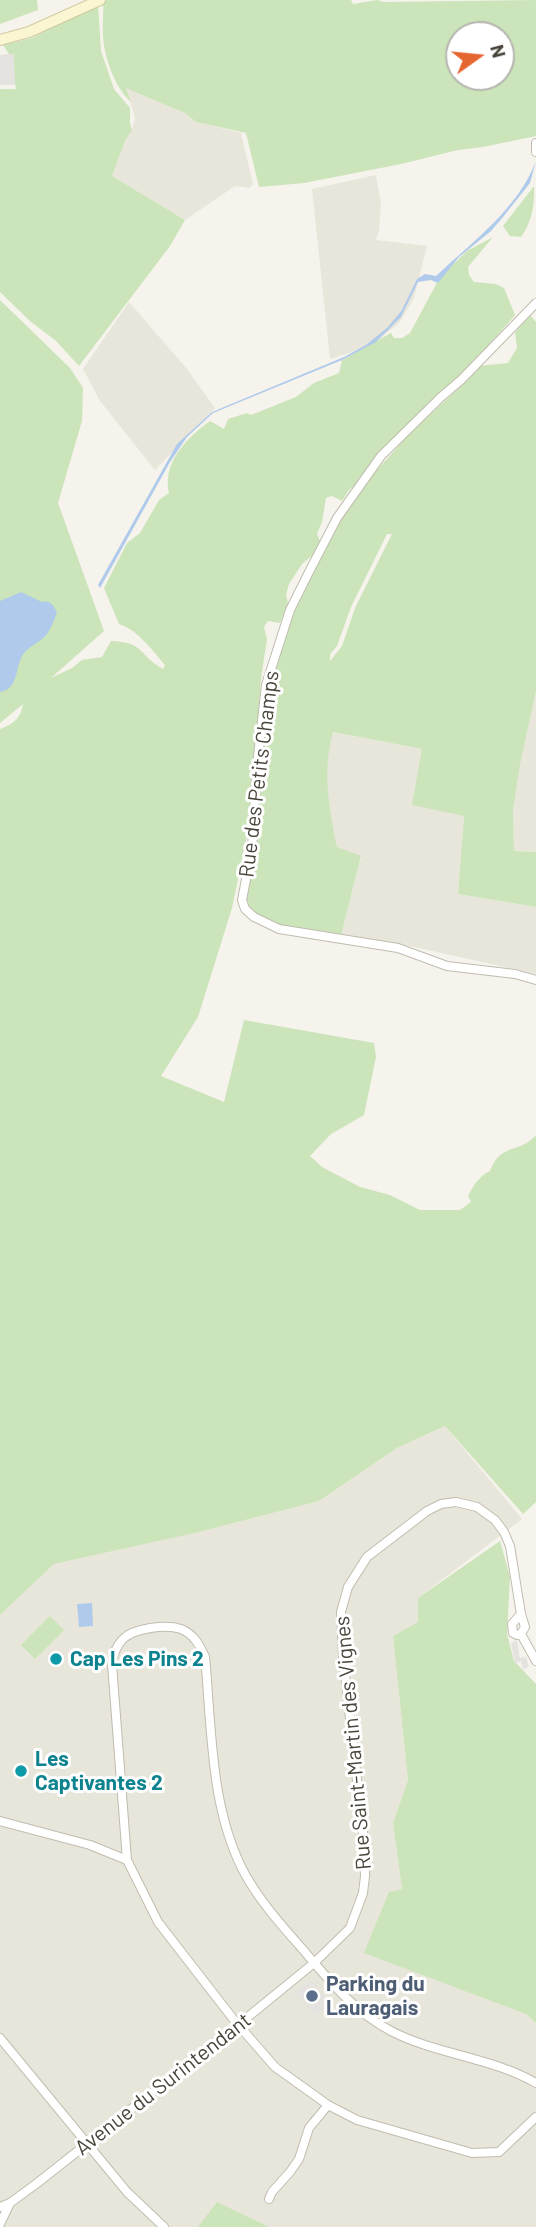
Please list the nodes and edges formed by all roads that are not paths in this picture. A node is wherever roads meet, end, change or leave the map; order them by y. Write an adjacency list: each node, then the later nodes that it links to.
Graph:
1 (82, 0): 3 (main road)
2 (100, 0): 3 (main road)
3 (43, 22): 4 (main road)
4 (0, 39)
5 (536, 144): 6 (street)
6 (536, 152)
7 (536, 303): 8 (street, Rue des Petits Champs)
8 (536, 980)
9 (535, 1661): 12 (street, Rue Saint-Martin des Vignes)
10 (0, 1821): 11 (street)
11 (127, 1860): 12 (street); 13 (street)
12 (314, 1963): 13 (street, Avenue du Surintendant); 15 (street)
13 (238, 2025): 16 (street); 18 (street, Avenue du Surintendant)
14 (0, 2038): 18 (street)
15 (536, 2083)
16 (328, 2105): 17 (street); 19 (street)
17 (536, 2118)
18 (86, 2143): 20 (street, Avenue du Surintendant); 23 (street)
19 (269, 2199)
20 (10, 2203): 21 (street, Avenue du Surintendant); 22 (street, Avenue du Surintendant)
21 (0, 2207)
22 (0, 2224)
23 (164, 2227)

